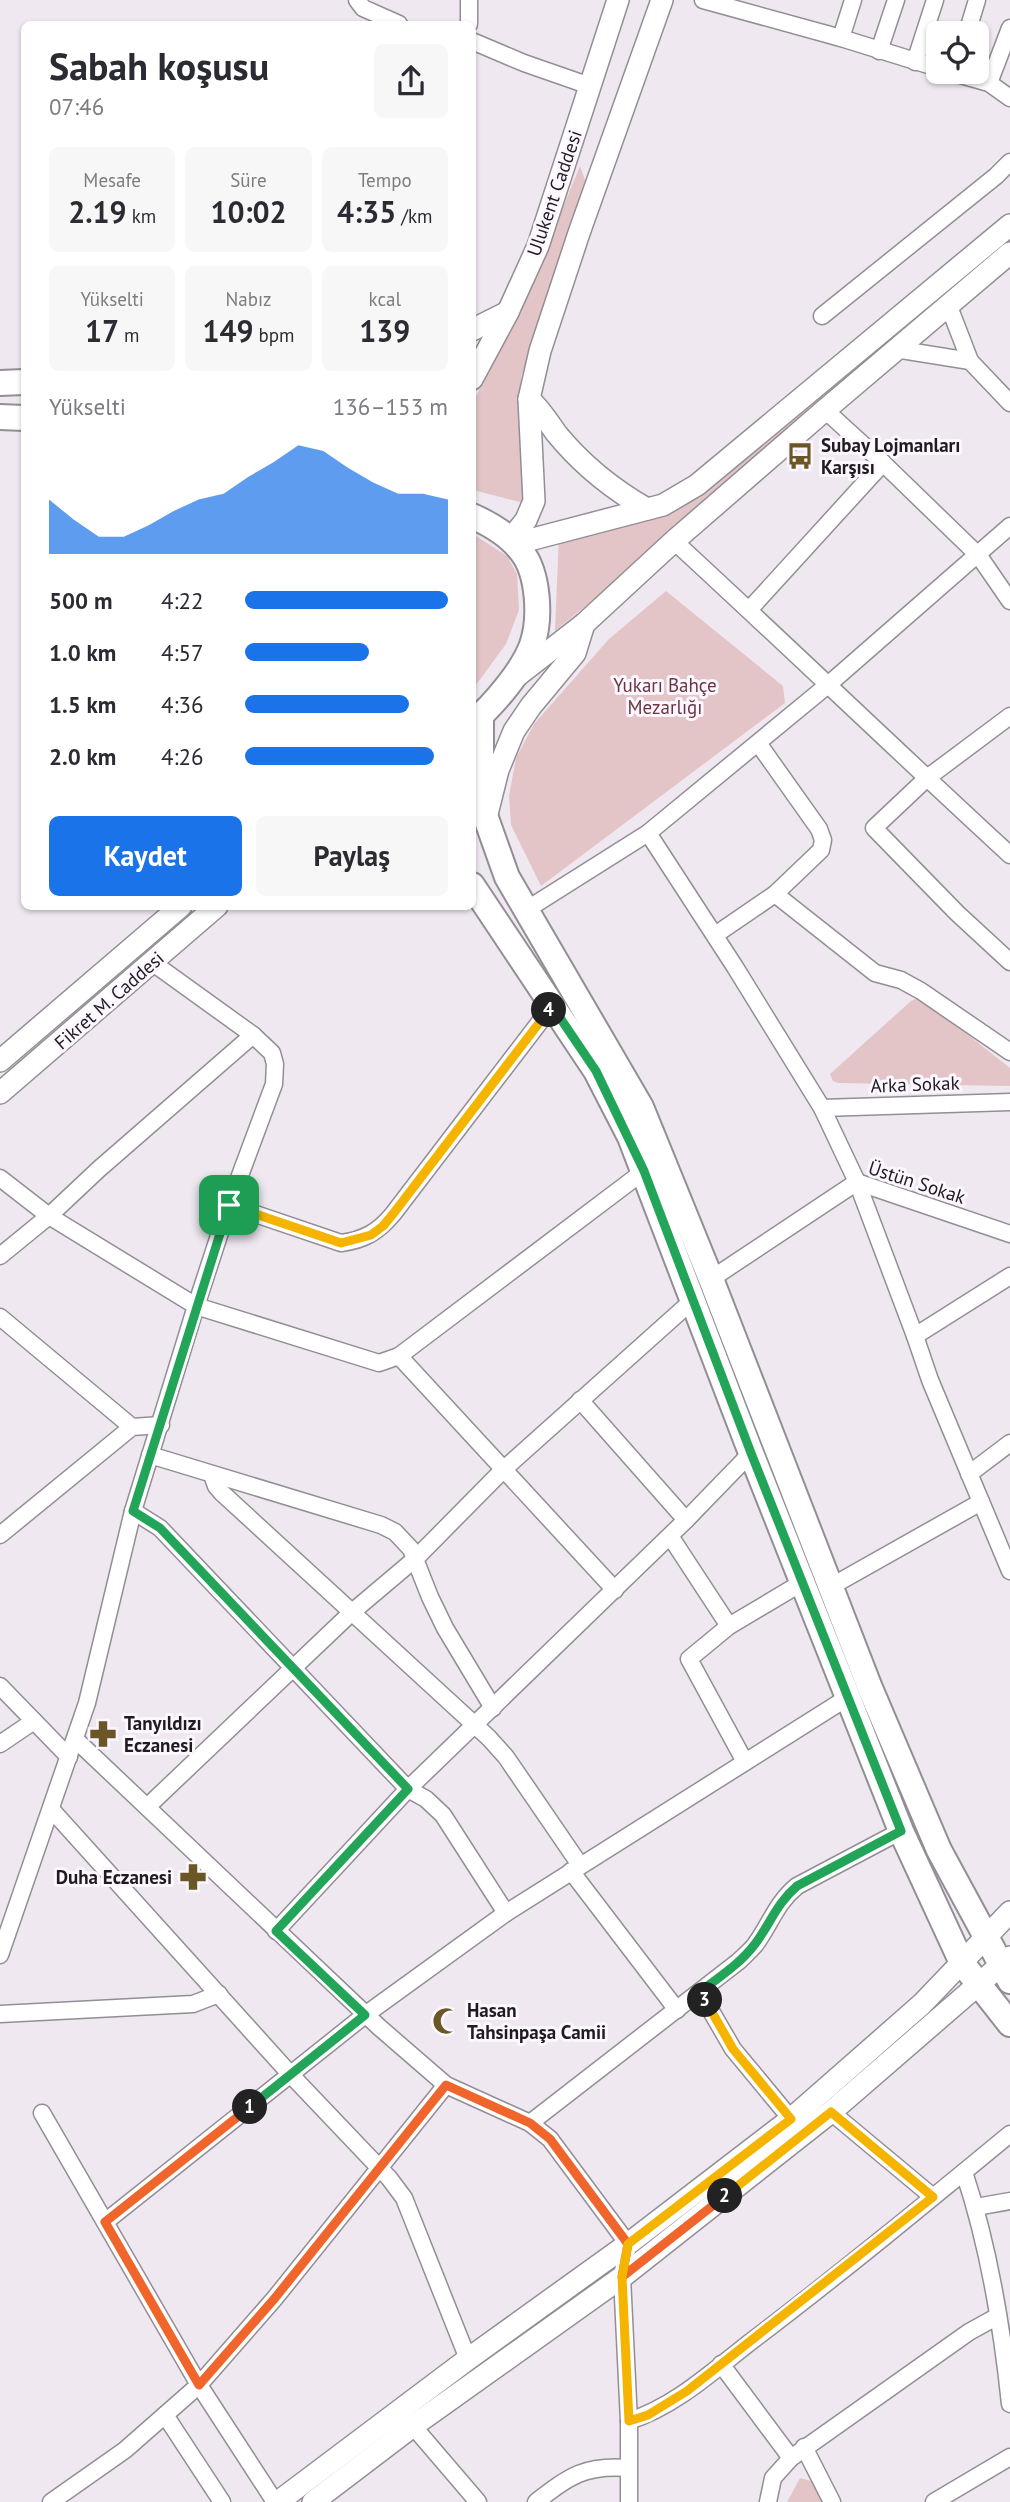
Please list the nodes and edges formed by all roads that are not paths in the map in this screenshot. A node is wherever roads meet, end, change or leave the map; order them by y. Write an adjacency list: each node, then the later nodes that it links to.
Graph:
1 (357, 0): 10 (street)
2 (470, 0): 11 (street)
3 (618, 0): 20 (main road, Ulukent Caddesi)
4 (662, 0): 34 (main road)
5 (703, 0): 14 (street)
6 (853, 0): 14 (street)
7 (896, 0): 16 (street)
8 (935, 0): 17 (street)
9 (977, 0): 12 (street)
10 (392, 21)
11 (469, 21)
12 (971, 21)
13 (1010, 28): 19 (street)
14 (841, 38): 16 (street)
15 (476, 43): 20 (street)
16 (879, 51): 17 (street)
17 (915, 62): 18 (street)
18 (926, 65)
19 (989, 83): 21 (street)
20 (590, 86): 26 (main road, Ulukent Caddesi)
21 (1010, 98)
22 (1010, 162): 27 (street)
23 (1010, 225): 40 (main road)
24 (1010, 253): 25 (main road)
25 (948, 304): 29 (main road); 30 (street)
26 (508, 312): 28 (main road); 31 (main road, Ulukent Caddesi)
27 (822, 316)
28 (476, 328)
29 (895, 349): 30 (street); 36 (main road)
30 (971, 361): 35 (street)
31 (476, 372)
32 (21, 382): 33 (main road)
33 (0, 383)
34 (529, 399): 40 (main road); 44 (main road)
35 (1010, 403)
36 (825, 410): 39 (street); 43 (main road)
37 (0, 417): 38 (main road)
38 (21, 418)
39 (883, 463): 45 (street); 47 (street)
40 (647, 509): 44 (main road)
41 (476, 518): 44 (main road)
42 (1010, 526): 45 (street)
43 (674, 541): 47 (street); 48 (main road)
44 (512, 542): 49 (main road)
45 (979, 555): 46 (street); 50 (street)
46 (1010, 601)
47 (749, 610): 50 (street)
48 (584, 624): 49 (main road); 55 (main road)
49 (510, 681): 52 (main road)
50 (829, 684): 53 (street); 54 (street)
51 (1010, 716): 54 (street)
52 (477, 719): 55 (main road)
53 (758, 743): 56 (street); 58 (street)
54 (927, 778): 57 (street); 64 (street)
55 (486, 818): 62 (main road)
56 (648, 833): 62 (street); 63 (street)
57 (1010, 855)
58 (775, 894): 63 (street); 68 (street)
59 (477, 895): 66 (main road)
60 (176, 910): 69 (main road)
61 (213, 910): 65 (main road, Fikret M. Caddesi)
62 (526, 910): 81 (main road)
63 (715, 935): 72 (street)
64 (1010, 962)
65 (153, 963): 67 (street); 70 (main road, Fikret M. Caddesi)
66 (552, 1006): 73 (main road); 76 (street)
67 (253, 1035): 76 (street); 77 (street)
68 (1010, 1052)
69 (0, 1061)
70 (0, 1093)
71 (1010, 1102): 72 (street, Arka Sokak)
72 (822, 1108): 75 (street)
73 (644, 1171): 82 (main road); 86 (street)
74 (0, 1178): 77 (street)
75 (856, 1182): 78 (street, Üstün Sokak); 81 (street, Üstün Sokak); 85 (street)
76 (229, 1205): 83 (street)
77 (50, 1216): 79 (street); 83 (street)
78 (1010, 1234)
79 (0, 1256)
80 (1010, 1276): 85 (street)
81 (711, 1279): 104 (main road)
82 (693, 1300): 87 (street); 91 (main road)
83 (196, 1306): 86 (street); 88 (street)
84 (0, 1317): 89 (street)
85 (915, 1336): 94 (street)
86 (399, 1356): 93 (street)
87 (580, 1400): 93 (street); 98 (street)
88 (161, 1425): 89 (street); 92 (street)
89 (132, 1427): 99 (street)
90 (1010, 1443): 94 (street)
91 (751, 1453): 98 (street); 103 (main road)
92 (150, 1455): 95 (street); 97 (street)
93 (504, 1469): 101 (street); 105 (street)
94 (970, 1474): 96 (street)
95 (212, 1475): 101 (street); 106 (street)
96 (981, 1502): 102 (street); 104 (street)
97 (133, 1511): 108 (street); 114 (street)
98 (686, 1520): 100 (street)
99 (0, 1535)
100 (670, 1536): 105 (street); 107 (street)
101 (415, 1559): 106 (street); 111 (street)
102 (1008, 1560)
103 (803, 1582): 107 (street); 110 (main road)
104 (830, 1587): 126 (main road)
105 (615, 1590): 111 (street)
106 (351, 1613): 108 (street); 113 (street)
107 (729, 1626): 117 (street)
108 (293, 1669): 118 (street); 119 (street)
109 (0, 1686): 112 (street)
110 (850, 1696): 117 (street); 121 (main road)
111 (493, 1708): 113 (street)
112 (33, 1721): 115 (street); 116 (street)
113 (475, 1725): 118 (street); 122 (street)
114 (75, 1739): 116 (street); 119 (street)
115 (0, 1744)
116 (69, 1757): 120 (street)
117 (746, 1762): 122 (street)
118 (408, 1789): 124 (street); 125 (street)
119 (147, 1807): 125 (street)
120 (51, 1809): 127 (street); 132 (street)
121 (901, 1831): 128 (main road); 131 (street)
122 (576, 1868): 124 (street); 133 (street)
123 (1010, 1912): 126 (main road)
124 (506, 1913): 135 (street)
125 (276, 1931): 135 (street)
126 (987, 1938): 128 (main road); 129 (main road)
127 (0, 1955)
128 (962, 1964): 130 (main road); 141 (main road)
129 (1007, 1968): 130 (main road)
130 (979, 1987): 136 (main road); 139 (main road)
131 (700, 1992): 133 (street); 141 (street)
132 (219, 1994): 134 (street); 137 (street)
133 (677, 2010): 142 (street)
134 (0, 2014)
135 (365, 2015): 137 (street); 138 (street)
136 (1010, 2024)
137 (291, 2075): 144 (street); 149 (street)
138 (446, 2085): 142 (street); 144 (street)
139 (831, 2112): 146 (street); 151 (main road)
140 (42, 2113): 149 (street)
141 (791, 2119): 150 (main road)
142 (530, 2123): 150 (street)
143 (1010, 2134): 145 (street)
144 (378, 2167): 154 (street); 156 (street)
145 (964, 2172): 146 (street); 148 (street)
146 (933, 2197): 155 (street)
147 (1010, 2201): 148 (street)
148 (976, 2207): 152 (street)
149 (105, 2222): 156 (street)
150 (628, 2244): 151 (street); 154 (main road)
151 (622, 2277): 159 (street); 160 (main road)
152 (998, 2316): 153 (street); 161 (street)
153 (1007, 2344): 157 (street)
154 (468, 2359): 167 (main road)
155 (721, 2364): 159 (street); 163 (street)
156 (199, 2385): 158 (street); 167 (street)
157 (1010, 2404)
158 (165, 2415): 165 (street); 166 (street)
159 (629, 2421): 164 (street)
160 (412, 2426): 168 (main road); 169 (street)
161 (804, 2447): 163 (street); 173 (street)
162 (1010, 2457): 174 (street)
163 (790, 2458): 172 (street)
164 (628, 2468): 170 (street); 171 (street)
165 (51, 2502)
166 (222, 2502)
167 (276, 2502)
168 (313, 2502)
169 (478, 2502)
170 (536, 2502)
171 (629, 2502)
172 (768, 2502)
173 (832, 2502)
174 (934, 2502)

